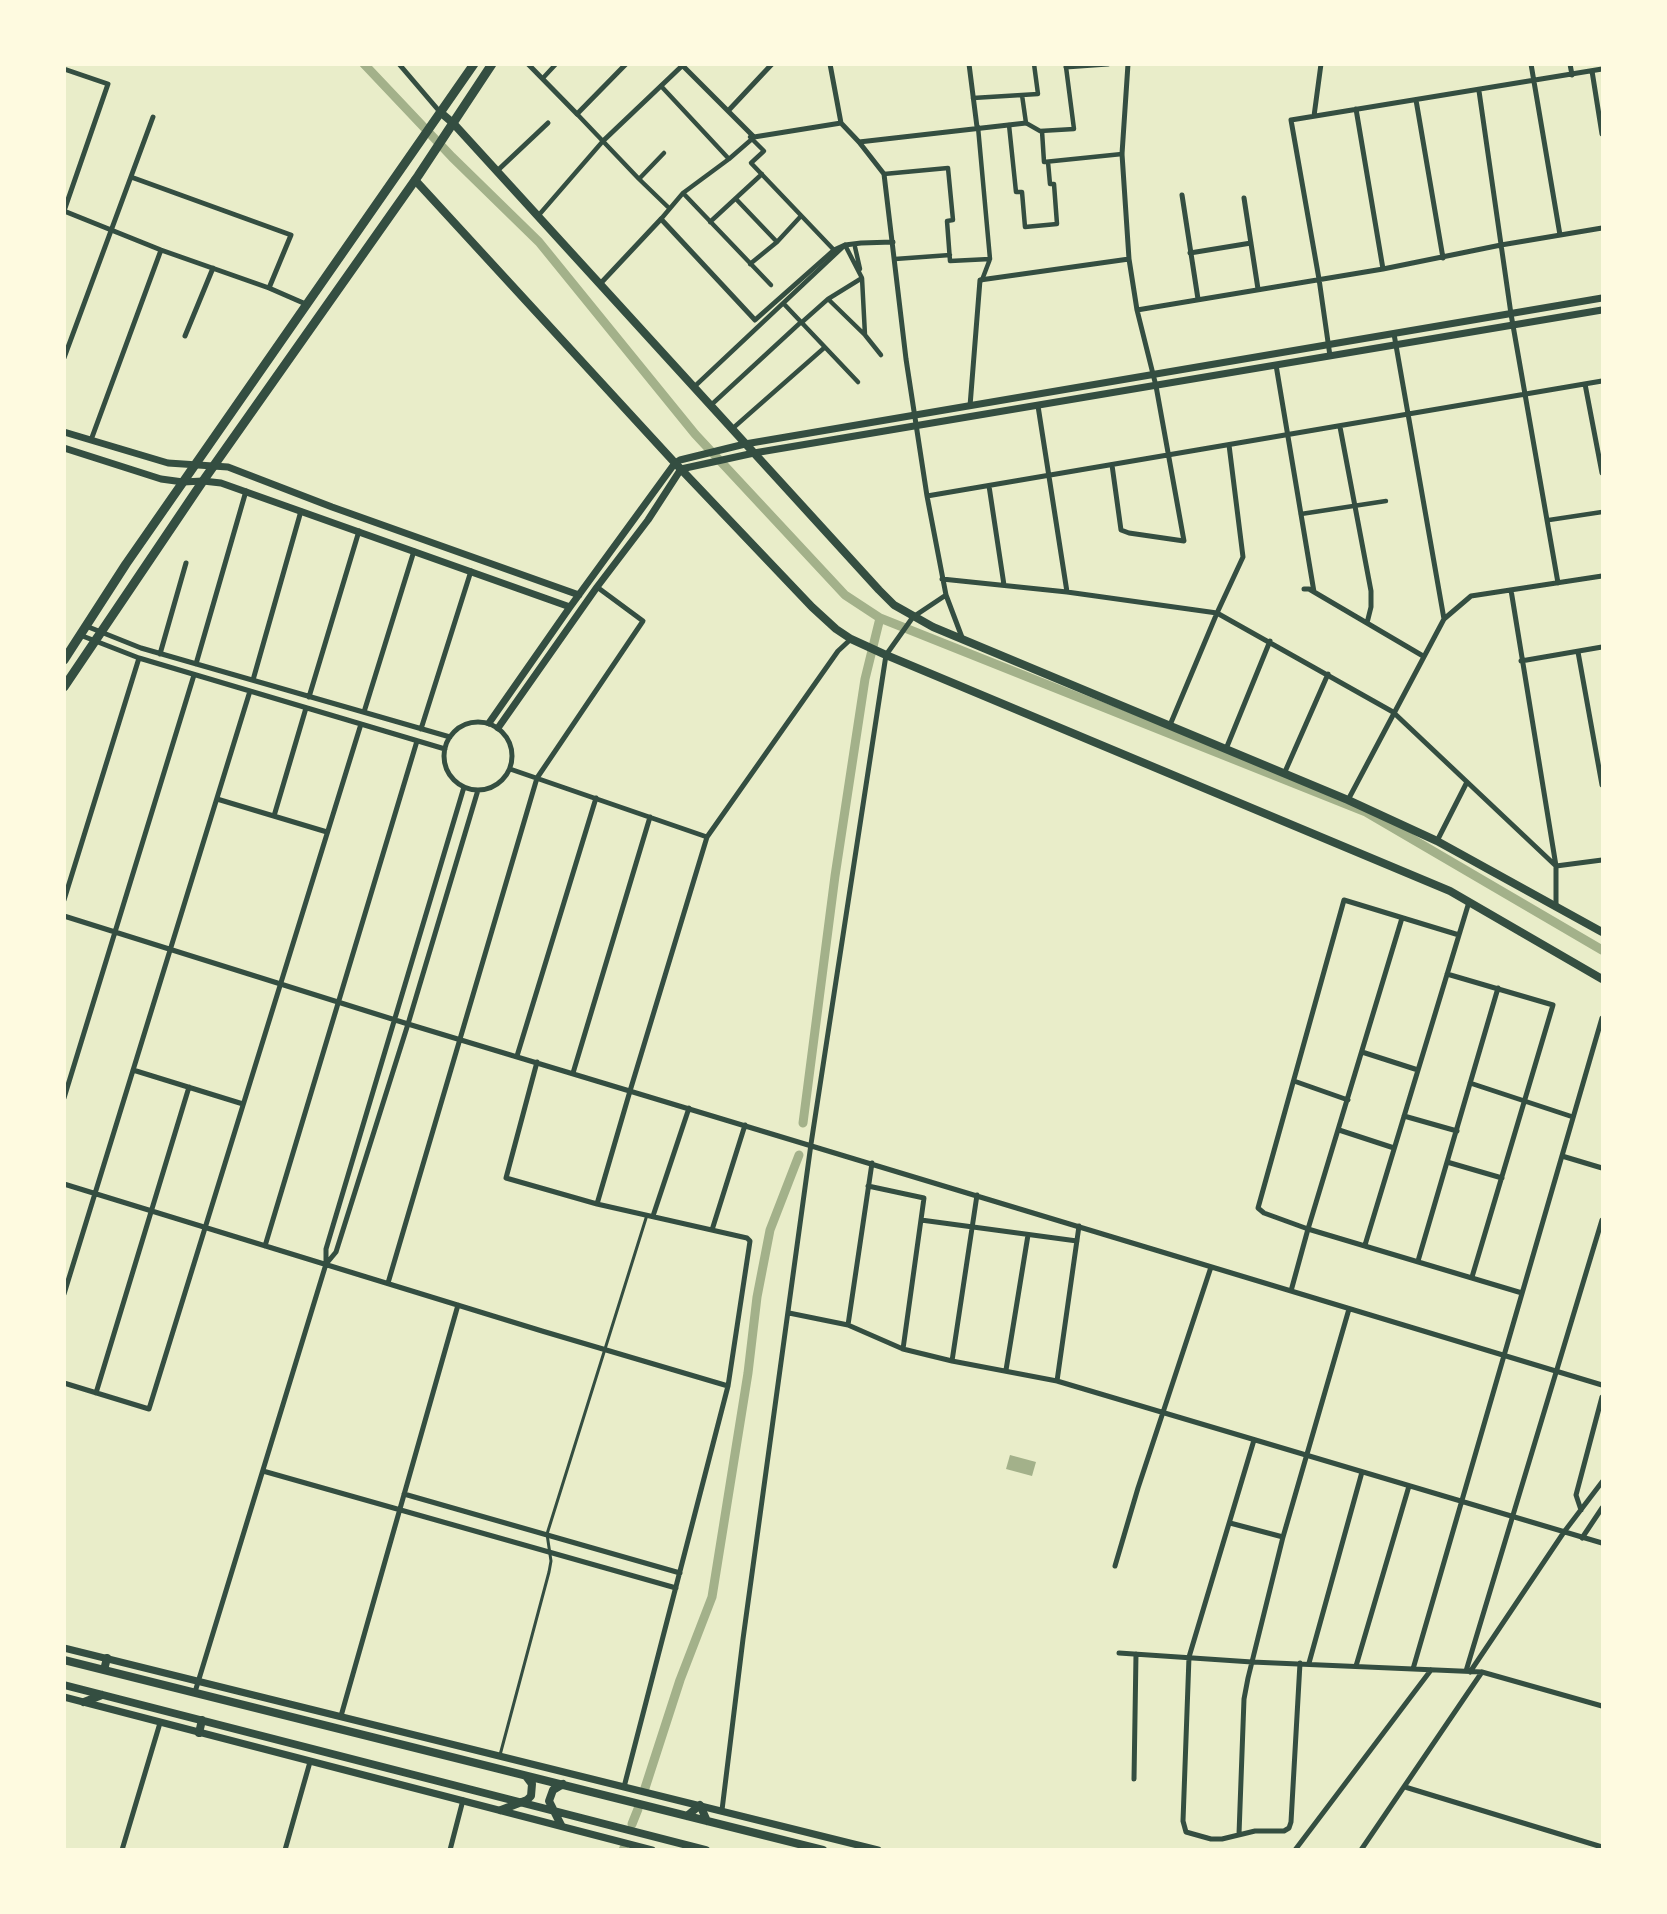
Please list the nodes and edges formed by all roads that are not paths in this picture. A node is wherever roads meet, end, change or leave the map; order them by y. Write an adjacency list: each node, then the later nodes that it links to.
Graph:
1 (399, 64): 31 (street)
2 (474, 64): 31 (main road)
3 (492, 64): 39 (main road)
4 (528, 64): 22 (street)
5 (556, 64): 22 (street)
6 (626, 64): 32 (street)
7 (772, 64): 30 (street)
8 (830, 64): 36 (street)
9 (969, 64): 27 (street)
10 (1034, 64): 26 (street)
11 (1108, 64): 17 (street)
12 (1128, 64): 47 (street)
13 (1322, 64): 33 (street)
14 (1531, 64): 23 (street)
15 (1570, 64): 21 (street)
16 (681, 65): 24 (street); 30 (street); 43 (street)
17 (1066, 67): 41 (street)
18 (64, 69): 61 (street)
19 (1602, 69): 20 (street)
20 (1592, 71): 21 (street); 42 (street)
21 (1572, 75): 23 (street)
22 (543, 78): 32 (street)
23 (1534, 81): 25 (street); 68 (street)
24 (660, 86): 44 (street); 48 (street)
25 (1479, 91): 28 (street); 73 (street)
26 (1022, 95): 27 (street); 37 (street)
27 (974, 98): 40 (street)
28 (1416, 100): 29 (street); 79 (street)
29 (1356, 110): 33 (street); 85 (street)
30 (728, 111): 36 (street)
31 (438, 114): 39 (main road); 97 (main road)
32 (577, 114): 44 (street)
33 (1314, 116): 87 (street)
34 (153, 117): 53 (street)
35 (548, 123): 50 (street)
36 (841, 123): 45 (street)
37 (1026, 123): 38 (street); 41 (street)
38 (1009, 125): 40 (street); 49 (street)
39 (451, 127): 50 (main road); 54 (main road)
40 (977, 127): 45 (street); 81 (street)
41 (1042, 131): 49 (street)
42 (1602, 134)
43 (752, 139): 48 (street); 51 (street)
44 (603, 141): 55 (street); 62 (street)
45 (859, 142): 52 (street)
46 (664, 153): 55 (street)
47 (1122, 154): 49 (street); 82 (street)
48 (729, 159): 56 (street)
49 (1048, 162)
50 (497, 171): 62 (main road)
51 (762, 174): 59 (street); 63 (street)
52 (884, 174): 70 (street); 78 (street)
53 (131, 177): 67 (street); 91 (street)
54 (416, 178): 138 (main road); 140 (main road)
55 (639, 179): 60 (street)
56 (683, 194): 60 (street); 65 (street)
57 (1182, 195): 77 (street)
58 (1244, 198): 71 (street)
59 (736, 199): 65 (street); 69 (street)
60 (669, 208): 64 (street)
61 (64, 211): 67 (street)
62 (538, 216): 89 (main road)
63 (801, 216): 69 (street); 76 (street)
64 (661, 219): 89 (street); 101 (street)
65 (710, 222): 83 (street)
66 (1602, 228): 68 (street)
67 (111, 229): 75 (street); 112 (street)
68 (1560, 235): 73 (street)
69 (777, 242): 83 (street)
70 (893, 242): 72 (street); 80 (street)
71 (1251, 243): 77 (street); 92 (street)
72 (845, 245): 76 (street); 86 (street); 96 (street)
73 (1501, 245): 79 (street); 100 (street)
74 (855, 248): 86 (street)
75 (161, 250): 84 (street); 131 (street)
76 (834, 250): 101 (street)
77 (1190, 253): 95 (street)
78 (950, 255): 80 (street); 81 (street)
79 (1443, 258): 85 (street)
80 (895, 259): 125 (street)
81 (990, 259): 88 (street)
82 (1129, 259): 88 (street); 98 (street)
83 (750, 264): 90 (street)
84 (213, 268): 91 (street); 106 (street)
85 (1383, 269): 87 (street)
86 (862, 278): 94 (street); 105 (street)
87 (1319, 279): 92 (street); 107 (street)
88 (981, 280): 122 (street)
89 (600, 284): 119 (main road)
90 (771, 285)
91 (269, 288): 97 (street)
92 (1258, 289): 95 (street)
93 (1602, 298): 100 (street)
94 (828, 299): 102 (street); 105 (street)
95 (1198, 299): 98 (street)
96 (784, 304): 101 (street); 102 (street)
97 (308, 305): 137 (main road)
98 (1137, 310): 114 (street)
99 (1602, 310): 103 (street)
100 (1511, 314): 103 (street); 104 (street)
101 (757, 322): 119 (street)
102 (800, 323): 109 (street); 121 (street)
103 (1513, 325): 108 (street); 120 (street)
104 (1394, 334): 107 (street); 108 (street)
105 (865, 335): 110 (street)
106 (185, 336)
107 (1329, 345): 111 (street); 114 (street)
108 (1396, 345): 111 (street); 124 (street)
109 (824, 348): 116 (street); 128 (street)
110 (881, 354)
111 (1330, 356): 113 (street)
112 (64, 358)
113 (1276, 365): 118 (street); 130 (street)
114 (1153, 375): 118 (street); 122 (street)
115 (1602, 381): 117 (street)
116 (858, 382)
117 (1585, 384): 120 (street); 141 (street)
118 (1156, 386): 123 (street); 136 (street)
119 (693, 387): 121 (main road)
120 (1525, 394): 124 (street); 153 (street)
121 (710, 406): 128 (main road)
122 (970, 406): 125 (street)
123 (1038, 406): 126 (street); 142 (street)
124 (1407, 415): 127 (street); 172 (street)
125 (915, 416): 126 (street); 132 (street)
126 (916, 426): 135 (street); 147 (street)
127 (1340, 427): 130 (street); 149 (street)
128 (732, 429): 132 (main road)
129 (64, 432): 131 (street)
130 (1288, 435): 133 (street); 152 (street)
131 (91, 440): 137 (street)
132 (746, 444): 135 (main road); 138 (street)
133 (1229, 445): 136 (street); 170 (street)
134 (64, 447): 144 (street)
135 (750, 454): 138 (street); 171 (main road)
136 (1169, 455): 139 (street); 139 (street)
137 (194, 465): 140 (street); 144 (main road)
138 (681, 465): 162 (street); 167 (street); 177 (main road)
139 (1112, 465): 142 (street)
140 (214, 466): 143 (main road); 167 (street)
141 (1602, 473)
142 (1049, 475): 145 (street); 165 (street)
143 (203, 481): 144 (street); 146 (street); 176 (main road)
144 (183, 482): 174 (main road)
145 (988, 486): 147 (street); 161 (street)
146 (246, 491): 150 (street); 188 (street)
147 (927, 496): 159 (street)
148 (1386, 501): 149 (street)
149 (1355, 506): 152 (street); 173 (street)
150 (301, 511): 154 (street); 191 (street)
151 (1602, 512): 153 (street)
152 (1301, 514): 166 (street)
153 (1549, 520): 160 (street)
154 (358, 531): 155 (street); 194 (street)
155 (414, 551): 157 (street); 196 (street)
156 (186, 563): 183 (street)
157 (471, 571): 169 (street); 202 (street)
158 (1602, 576): 160 (street)
159 (942, 579): 161 (street); 168 (street)
160 (1558, 583): 164 (street)
161 (1004, 585): 165 (street)
162 (597, 587): 201 (street); 209 (street)
163 (1304, 589): 166 (street)
164 (1511, 590): 172 (street); 187 (street)
165 (1067, 592): 170 (street)
166 (1314, 592): 173 (street)
167 (579, 595): 169 (street)
168 (946, 595): 171 (street); 178 (street)
169 (570, 607): 198 (street)
170 (1217, 613): 179 (street); 200 (street)
171 (913, 617): 178 (main road); 181 (street)
172 (1444, 619): 184 (street)
173 (1367, 623): 184 (street)
174 (86, 626): 175 (main road); 176 (street)
175 (80, 635): 176 (street); 186 (main road)
176 (97, 636): 183 (street); 185 (street); 192 (main road)
177 (851, 639): 181 (main road); 220 (street)
178 (963, 640): 200 (main road)
179 (1270, 641): 189 (street); 206 (street)
180 (1602, 647): 182 (street)
181 (885, 651): 225 (main road); 262 (street)
182 (1578, 652): 187 (street); 211 (street)
183 (160, 654): 188 (street)
184 (1423, 656): 197 (street)
185 (139, 658): 190 (street); 224 (street)
186 (64, 660)
187 (1521, 661): 223 (street)
188 (196, 664): 191 (street)
189 (1328, 674): 197 (street); 208 (street)
190 (194, 675): 193 (street); 229 (street)
191 (253, 680): 194 (street)
192 (64, 687)
193 (250, 691): 195 (street); 215 (street)
194 (309, 696): 196 (street)
195 (306, 708): 199 (street); 217 (street)
196 (364, 712): 202 (street)
197 (1393, 712): 210 (street); 216 (street)
198 (489, 723): 201 (street); 203 (street)
199 (361, 724): 204 (street); 219 (street)
200 (1170, 725): 206 (main road)
201 (498, 728): 207 (street)
202 (421, 729): 203 (street)
203 (450, 737): 205 (street)
204 (417, 741): 205 (street); 237 (street)
205 (445, 749): 212 (street)
206 (1226, 749): 208 (main road)
207 (510, 769): 209 (street); 213 (street)
208 (1284, 774): 216 (main road)
209 (537, 778): 214 (street); 241 (street)
210 (1467, 782): 221 (street); 223 (street)
211 (1602, 786)
212 (464, 787): 213 (street); 239 (street)
213 (478, 790): 240 (street)
214 (596, 798): 218 (street); 243 (street)
215 (217, 799): 217 (street); 232 (street)
216 (1348, 800): 221 (main road)
217 (274, 816): 219 (street)
218 (650, 817): 220 (street); 247 (street)
219 (327, 832): 235 (street)
220 (707, 837): 251 (street)
221 (1437, 841): 226 (main road)
222 (1602, 860): 223 (street)
223 (1556, 866): 226 (street)
224 (64, 900)
225 (1469, 902): 231 (street); 234 (main road)
226 (1556, 905): 230 (main road)
227 (64, 916): 229 (street)
228 (1402, 918): 231 (street); 242 (street); 248 (street)
229 (116, 932): 232 (street); 252 (street)
230 (1602, 932)
231 (1459, 935): 233 (street)
232 (171, 949): 235 (street); 245 (street)
233 (1447, 974): 236 (street); 246 (street)
234 (1602, 979)
235 (280, 984): 237 (street); 255 (street)
236 (1498, 988): 249 (street); 254 (street)
237 (339, 1002): 239 (street); 286 (street)
238 (1602, 1018): 258 (street)
239 (396, 1020): 240 (street); 288 (street)
240 (408, 1024): 241 (street); 288 (street)
241 (461, 1039): 243 (street); 291 (street)
242 (1362, 1052): 246 (street); 253 (street)
243 (517, 1056): 244 (street)
244 (537, 1062): 247 (street); 273 (street)
245 (133, 1070): 250 (street); 271 (street)
246 (1418, 1070): 257 (street)
247 (573, 1073): 251 (street)
248 (1294, 1081): 253 (street); 281 (street)
249 (1470, 1083): 254 (street); 261 (street)
250 (189, 1087): 255 (street); 274 (street)
251 (630, 1091): 256 (street); 273 (street)
252 (64, 1098)
253 (1348, 1100): 260 (street)
254 (1525, 1101): 258 (street); 268 (street)
255 (243, 1104): 279 (street)
256 (689, 1108): 259 (street); 275 (street)
257 (1404, 1116): 261 (street); 263 (street)
258 (1573, 1117): 264 (street)
259 (745, 1125): 262 (street); 282 (street)
260 (1339, 1130): 263 (street); 281 (street)
261 (1457, 1131): 265 (street)
262 (811, 1144): 266 (street); 297 (street)
263 (1394, 1148): 285 (street)
264 (1562, 1156): 267 (street); 293 (street)
265 (1447, 1162): 268 (street); 287 (street)
266 (872, 1163): 270 (street); 272 (street)
267 (1602, 1168)
268 (1502, 1178): 290 (street)
269 (64, 1184): 271 (street)
270 (868, 1186): 276 (street); 298 (street)
271 (95, 1194): 274 (street); 294 (street)
272 (977, 1195): 278 (street); 280 (street)
273 (597, 1204): 275 (street)
274 (152, 1211): 279 (street); 309 (street)
275 (650, 1216): 282 (street); 300 (lane)
276 (921, 1220): 280 (street); 299 (street)
277 (1602, 1220): 304 (street)
278 (1079, 1226): 284 (street); 289 (street)
279 (205, 1227): 286 (street); 309 (street)
280 (972, 1227): 283 (street); 302 (street)
281 (1308, 1229): 285 (street); 292 (street)
282 (712, 1230): 307 (street)
283 (1028, 1234): 284 (street); 303 (street)
284 (1077, 1241): 305 (street)
285 (1365, 1245): 287 (street)
286 (265, 1246): 288 (street)
287 (1418, 1261): 290 (street)
288 (326, 1264): 291 (street); 314 (street)
289 (1211, 1267): 292 (street); 311 (street)
290 (1472, 1276): 293 (street)
291 (388, 1283): 295 (street)
292 (1291, 1291): 296 (street)
293 (1522, 1293): 301 (street)
294 (64, 1294)
295 (458, 1305): 300 (street); 318 (street)
296 (1349, 1309): 301 (street); 313 (street)
297 (789, 1313): 298 (street); 371 (street)
298 (848, 1325): 299 (street)
299 (903, 1349): 302 (street)
300 (604, 1350): 307 (street); 326 (lane)
301 (1504, 1356): 304 (street); 319 (street)
302 (952, 1361): 303 (street)
303 (1006, 1370): 305 (street)
304 (1556, 1372): 308 (street); 323 (street)
305 (1057, 1381): 311 (street)
306 (64, 1383): 309 (street)
307 (728, 1386): 332 (street)
308 (1602, 1386)
309 (96, 1393)
310 (1602, 1397): 322 (street)
311 (1163, 1412): 312 (street); 331 (street)
312 (1254, 1440): 313 (street); 324 (street)
313 (1307, 1455): 315 (street); 327 (street)
314 (263, 1471): 321 (street); 349 (street)
315 (1362, 1472): 317 (street); 342 (street)
316 (1602, 1482): 322 (street)
317 (1409, 1486): 319 (street); 343 (street)
318 (404, 1494): 321 (street); 326 (street)
319 (1462, 1502): 323 (street); 344 (street)
320 (1602, 1508): 328 (street)
321 (400, 1509): 330 (street); 356 (street)
322 (1581, 1510): 325 (street)
323 (1512, 1517): 325 (street); 347 (street)
324 (1230, 1523): 327 (street); 337 (street)
325 (1564, 1532): 328 (street); 347 (street)
326 (547, 1534): 330 (lane); 332 (street)
327 (1283, 1537): 340 (street)
328 (1582, 1538): 329 (street)
329 (1602, 1544)
330 (549, 1552): 333 (street); 360 (lane)
331 (1115, 1566)
332 (680, 1573): 333 (street)
333 (676, 1588): 365 (street)
334 (64, 1648): 338 (street)
335 (1119, 1653): 336 (street)
336 (1136, 1654): 337 (street); 363 (street)
337 (1189, 1657): 340 (street); 376 (street)
338 (107, 1658): 345 (main road); 349 (street)
339 (64, 1660): 345 (main road)
340 (1252, 1662): 341 (street); 376 (street)
341 (1300, 1663): 342 (street); 376 (street)
342 (1309, 1663): 343 (street)
343 (1356, 1666): 344 (street)
344 (1413, 1669): 346 (street)
345 (104, 1670): 351 (main road)
346 (1431, 1670): 347 (street); 387 (street)
347 (1468, 1672): 348 (street)
348 (1482, 1672): 355 (street); 366 (street)
349 (199, 1680): 351 (street); 356 (street)
350 (64, 1685): 352 (main road)
351 (195, 1692): 362 (main road)
352 (103, 1694): 354 (main road); 357 (main road)
353 (64, 1697): 354 (street)
354 (84, 1702): 358 (street)
355 (1602, 1706)
356 (341, 1716): 360 (street)
357 (202, 1720): 359 (main road); 368 (main road)
358 (159, 1723): 359 (street); 380 (street)
359 (199, 1733): 361 (street)
360 (500, 1755): 365 (street)
361 (310, 1762): 367 (street); 381 (street)
362 (525, 1775): 364 (main road); 368 (main road)
363 (1134, 1779)
364 (562, 1784): 372 (main road); 373 (main road)
365 (624, 1787): 369 (street)
366 (1405, 1787): 378 (street); 388 (street)
367 (463, 1800): 370 (street); 382 (street)
368 (521, 1803): 370 (main road); 372 (main road)
369 (700, 1805): 371 (street); 373 (main road); 374 (main road)
370 (501, 1810): 375 (street)
371 (722, 1810): 386 (street)
372 (553, 1811): 375 (main road); 384 (main road)
373 (687, 1816): 374 (main road)
374 (707, 1821): 385 (main road)
375 (561, 1826): 377 (street)
376 (1239, 1834)
377 (617, 1840): 379 (street); 383 (street)
378 (1602, 1847)
379 (614, 1849)
380 (123, 1850)
381 (285, 1850)
382 (450, 1850)
383 (652, 1850)
384 (706, 1850)
385 (823, 1850)
386 (878, 1850)
387 (1295, 1850)
388 (1361, 1850)

